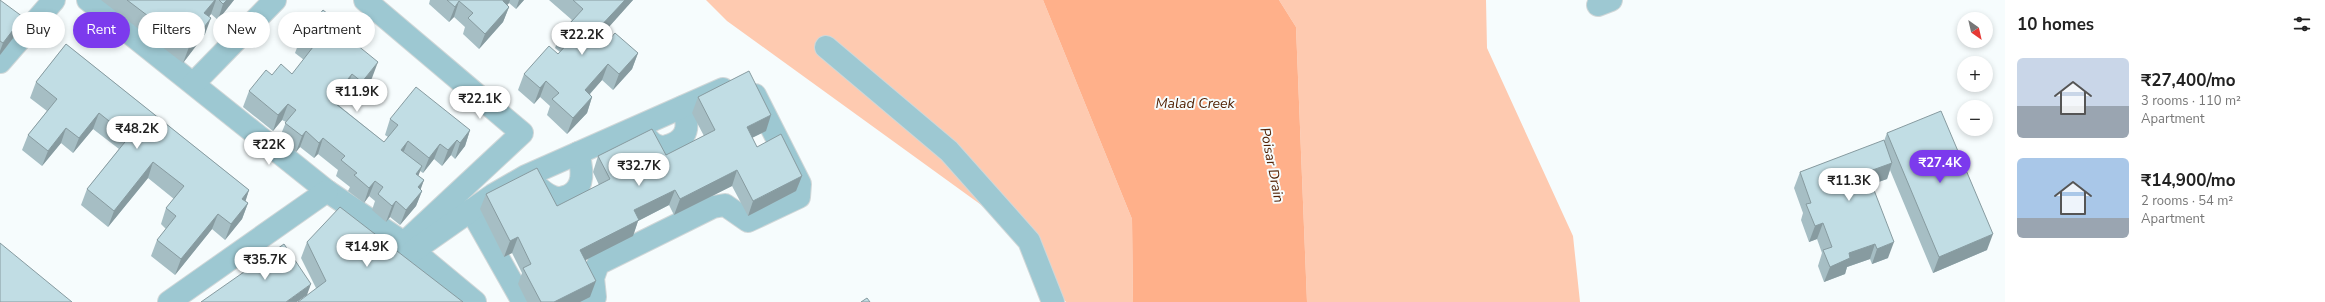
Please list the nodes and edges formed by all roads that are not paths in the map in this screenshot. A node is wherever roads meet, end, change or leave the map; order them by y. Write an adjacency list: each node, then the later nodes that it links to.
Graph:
1 (54, 0): 6 (street)
2 (88, 0): 7 (street)
3 (275, 0): 7 (street)
4 (372, 2): 14 (street)
5 (826, 47): 19 (street)
6 (0, 62)
7 (194, 83): 12 (street)
8 (683, 107): 9 (street); 9 (street); 18 (street)
9 (639, 126): 10 (street)
10 (578, 153): 11 (street); 11 (street)
11 (526, 176): 13 (street)
12 (327, 191): 14 (street); 15 (street)
13 (471, 210): 14 (street); 17 (street)
14 (408, 247): 16 (street)
15 (169, 302)
16 (475, 302)
17 (523, 302)
18 (592, 302)
19 (1053, 302)

